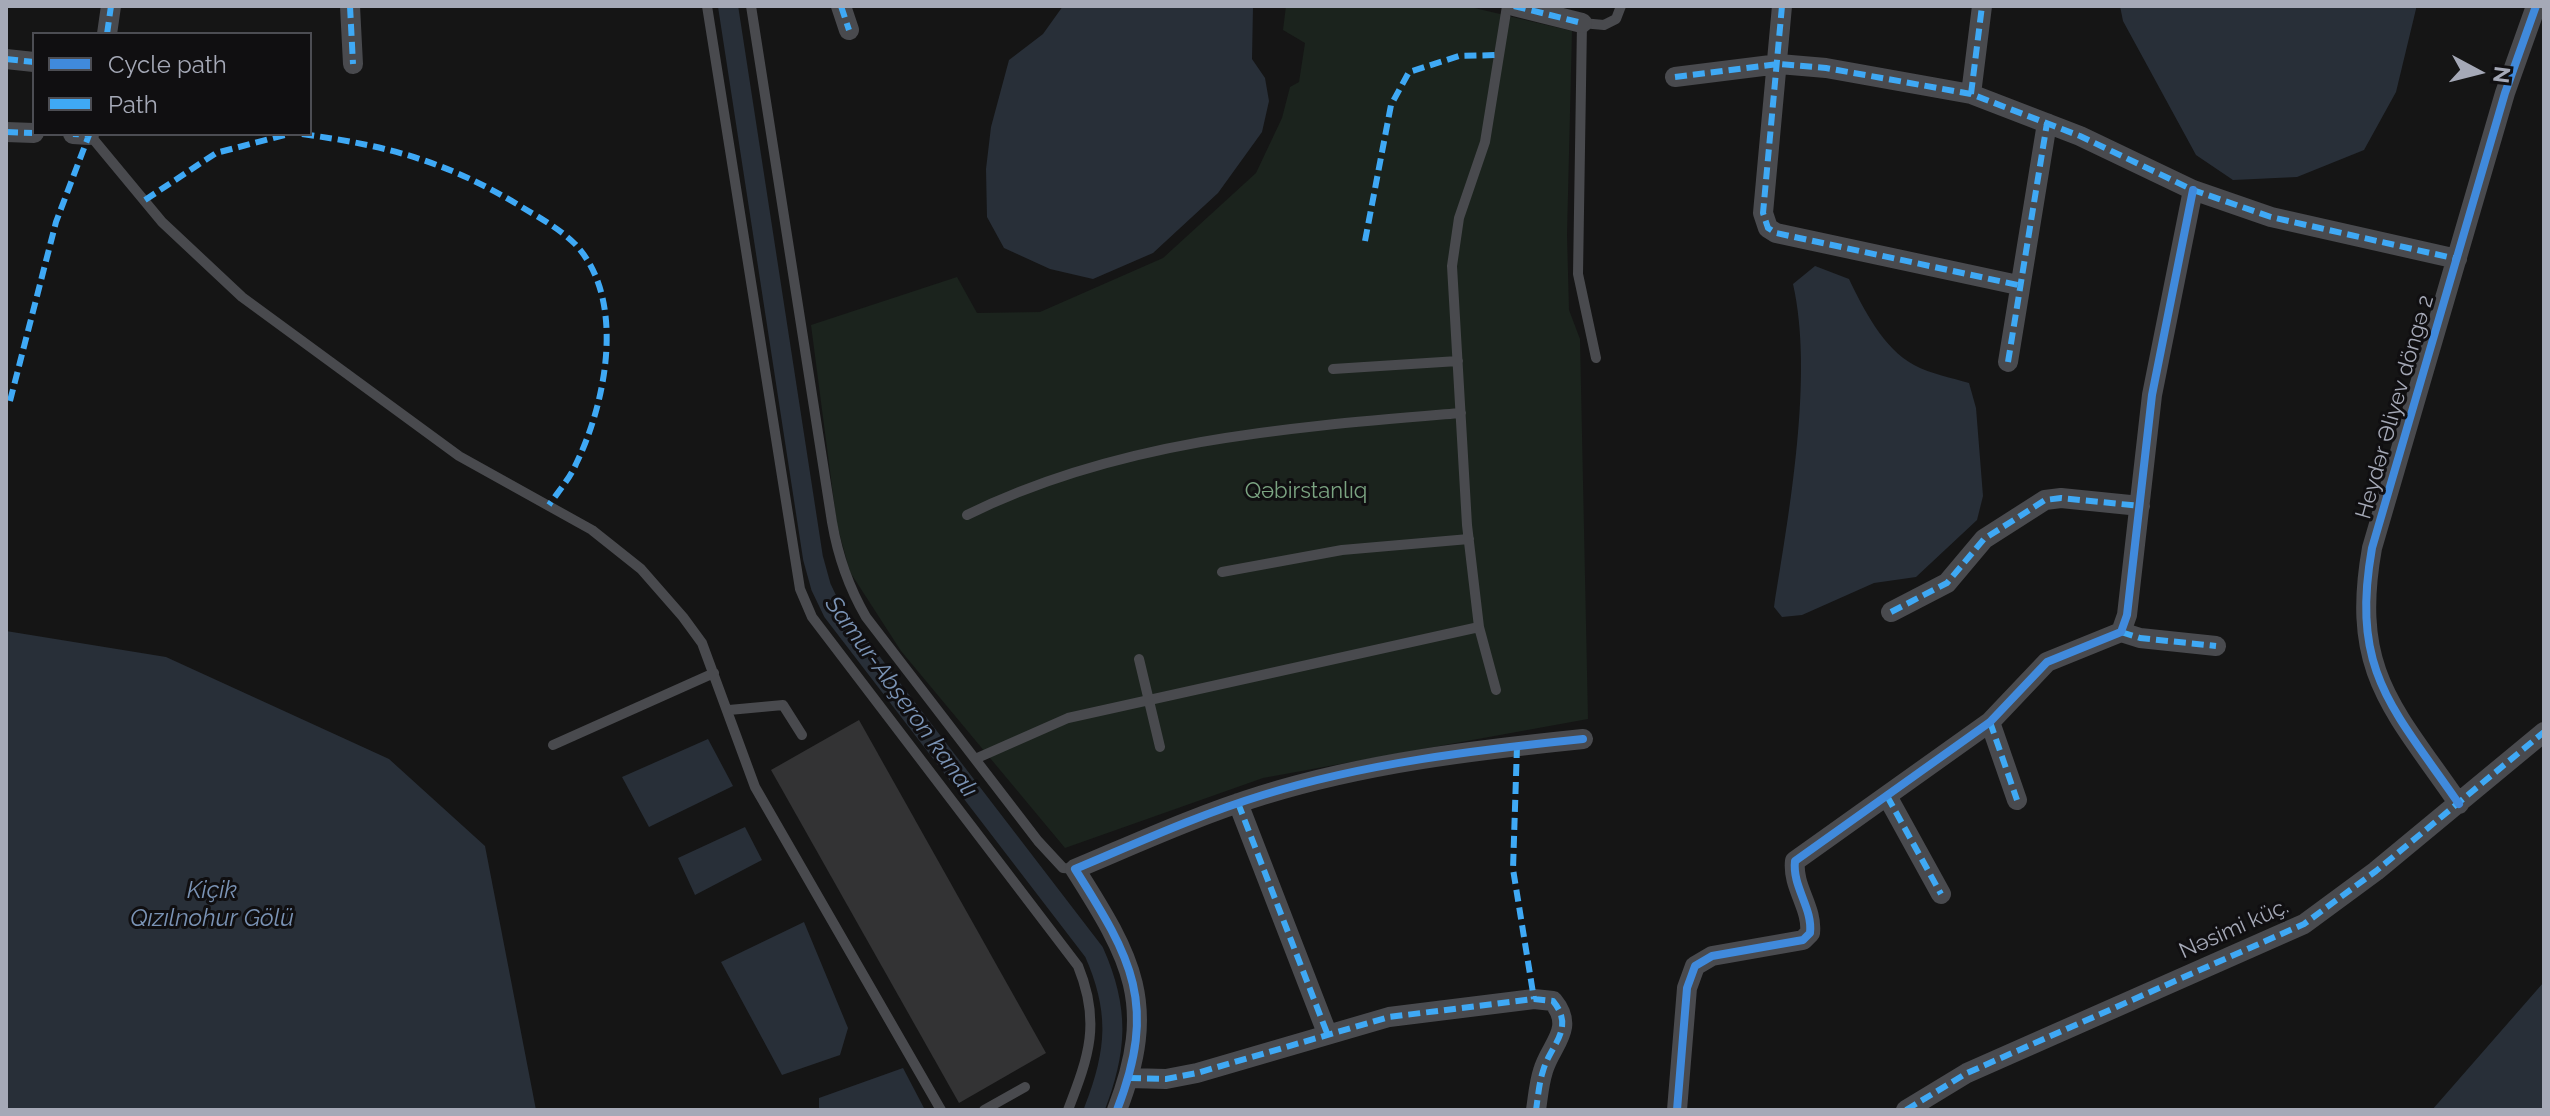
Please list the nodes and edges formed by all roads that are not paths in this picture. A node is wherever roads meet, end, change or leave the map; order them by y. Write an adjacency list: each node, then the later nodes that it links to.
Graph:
1 (111, 6): 14 (street)
2 (350, 6): 17 (street)
3 (707, 6): 64 (lane)
4 (751, 6): 52 (lane)
5 (841, 6): 13 (street)
6 (1507, 6): 29 (lane)
7 (1514, 6): 12 (street)
8 (1621, 6): 12 (lane)
9 (1782, 6): 18 (street)
10 (1982, 6): 20 (street)
11 (2536, 6): 26 (street, Heydər Əliyev döngə 2)
12 (1582, 23): 28 (lane)
13 (849, 30)
14 (107, 32)
15 (6, 59): 16 (street)
16 (32, 62)
17 (353, 64)
18 (1779, 64): 19 (street); 20 (street); 27 (street)
19 (1675, 77)
20 (1971, 94): 21 (street)
21 (2047, 123): 25 (street); 27 (street)
22 (6, 132): 23 (street)
23 (32, 133)
24 (91, 136): 42 (lane)
25 (2193, 190): 26 (street); 33 (street)
26 (2457, 259): 56 (street, Heydər Əliyev döngə 2)
27 (2018, 285): 30 (street)
28 (1596, 358)
29 (1458, 361): 31 (lane); 32 (lane)
30 (2008, 362)
31 (1333, 369)
32 (1461, 413): 34 (lane); 35 (lane)
33 (2140, 506): 37 (street); 39 (street)
34 (967, 515)
35 (1469, 539): 36 (lane); 38 (lane)
36 (1222, 572)
37 (1891, 612)
38 (1479, 627): 43 (lane); 44 (lane)
39 (2121, 632): 40 (street); 46 (street)
40 (2216, 646)
41 (1139, 659): 44 (lane)
42 (714, 673): 45 (lane); 50 (lane)
43 (1496, 690)
44 (1149, 703): 51 (lane); 52 (lane)
45 (729, 710): 48 (lane); 62 (lane)
46 (1990, 722): 53 (street); 54 (street)
47 (2544, 732): 56 (street, Nəsimi küç.)
48 (802, 735)
49 (1583, 739): 55 (street)
50 (553, 745)
51 (1160, 747)
52 (975, 759): 57 (lane)
53 (1887, 796): 58 (street); 67 (street)
54 (2017, 800)
55 (1238, 803): 57 (street); 59 (street)
56 (2459, 804): 68 (street, Nəsimi küç.)
57 (1075, 869): 60 (street)
58 (1941, 894)
59 (1327, 1033): 60 (street); 66 (street)
60 (1129, 1078): 65 (street)
61 (1025, 1087): 63 (lane)
62 (941, 1110)
63 (984, 1110)
64 (1068, 1110)
65 (1117, 1110)
66 (1536, 1110)
67 (1677, 1110)
68 (1906, 1110)

